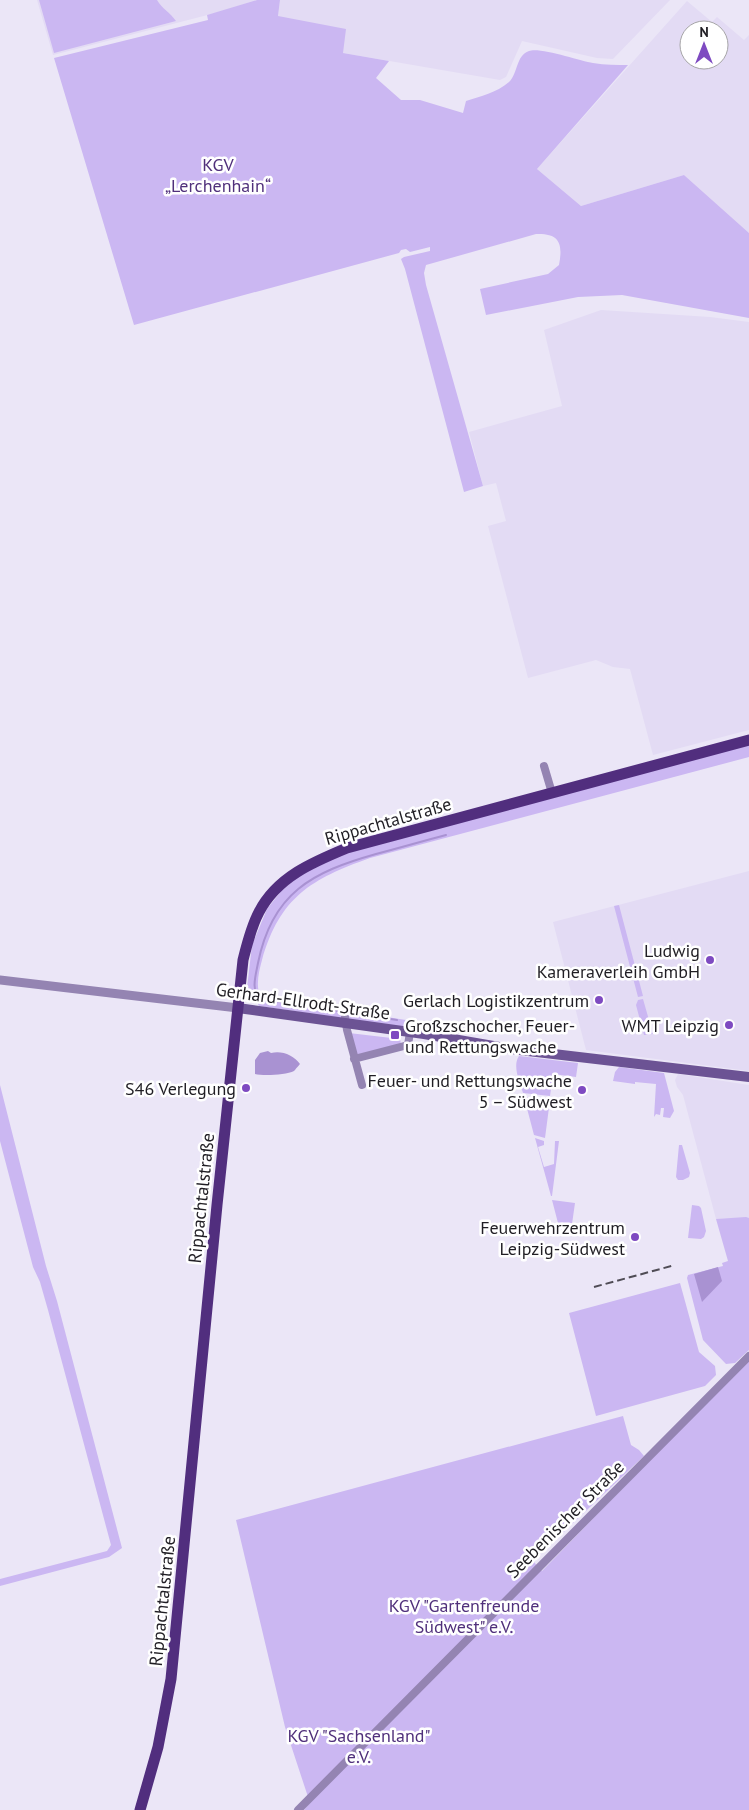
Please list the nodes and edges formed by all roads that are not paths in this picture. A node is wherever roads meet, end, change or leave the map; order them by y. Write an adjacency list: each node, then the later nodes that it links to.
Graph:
1 (749, 740): 3 (main road, Rippachtalstraße)
2 (544, 766): 3 (street)
3 (552, 793): 5 (main road, Rippachtalstraße)
4 (0, 980): 5 (street, Gerhard-Ellrodt-Straße)
5 (238, 1008): 6 (main road, Gerhard-Ellrodt-Straße); 12 (main road, Rippachtalstraße)
6 (346, 1020): 7 (main road, Gerhard-Ellrodt-Straße); 8 (street)
7 (410, 1032): 8 (street); 9 (main road, Gerhard-Ellrodt-Straße)
8 (354, 1059): 10 (street)
9 (749, 1077)
10 (362, 1085)
11 (749, 1356): 13 (street, Seebenischer Straße)
12 (140, 1810)
13 (298, 1810)

